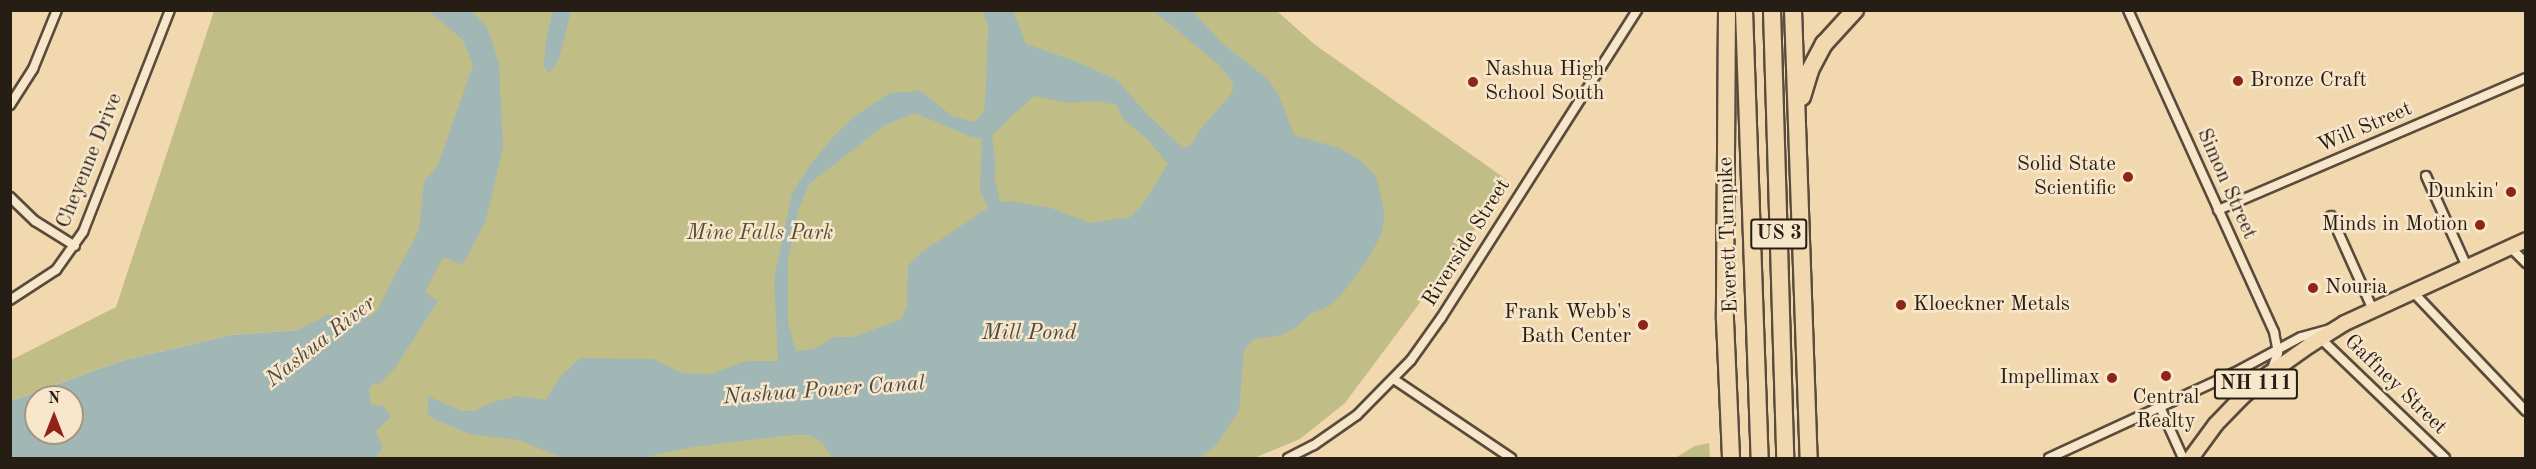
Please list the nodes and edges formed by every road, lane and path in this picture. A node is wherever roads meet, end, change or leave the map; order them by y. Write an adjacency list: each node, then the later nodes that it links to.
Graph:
1 (57, 10): 11 (street)
2 (170, 10): 18 (street, Cheyenne Drive)
3 (1637, 10): 30 (street, Riverside Street)
4 (1727, 10): 35 (highway)
5 (1744, 10): 36 (highway, Everett Turnpike / US 3)
6 (1772, 10): 37 (highway, US 3)
7 (1793, 10): 12 (highway)
8 (1855, 10): 12 (highway)
9 (2128, 10): 15 (street, Simon Street)
10 (2526, 78): 15 (street, Will Street)
11 (10, 105)
12 (1798, 118): 28 (highway)
13 (2426, 176): 21 (street)
14 (10, 197): 18 (street)
15 (2218, 210): 27 (street, Simon Street)
16 (2331, 216): 24 (street)
17 (2526, 240): 19 (main road, NH 111)
18 (75, 246): 23 (street, Cheyenne Drive)
19 (2510, 247): 20 (street); 21 (main road, NH 111)
20 (2526, 263)
21 (2467, 267): 22 (main road, NH 111)
22 (2413, 292): 24 (main road, NH 111); 32 (street)
23 (10, 300)
24 (2373, 310): 25 (main road, NH 111)
25 (2342, 326): 26 (main road, NH 111); 27 (street)
26 (2320, 338): 29 (main road, NH 111); 43 (street, Gaffney Street)
27 (2278, 349): 29 (street); 31 (street)
28 (1806, 367): 38 (highway); 39 (highway)
29 (2269, 374): 42 (main road, NH 111)
30 (1395, 380): 33 (street, Riverside Street); 34 (street)
31 (2160, 407): 40 (street); 41 (street)
32 (2526, 411)
33 (1288, 459)
34 (1511, 459)
35 (1731, 459)
36 (1760, 459)
37 (1785, 459)
38 (1809, 459)
39 (1816, 459)
40 (2049, 459)
41 (2183, 459)
42 (2191, 459)
43 (2445, 459)

